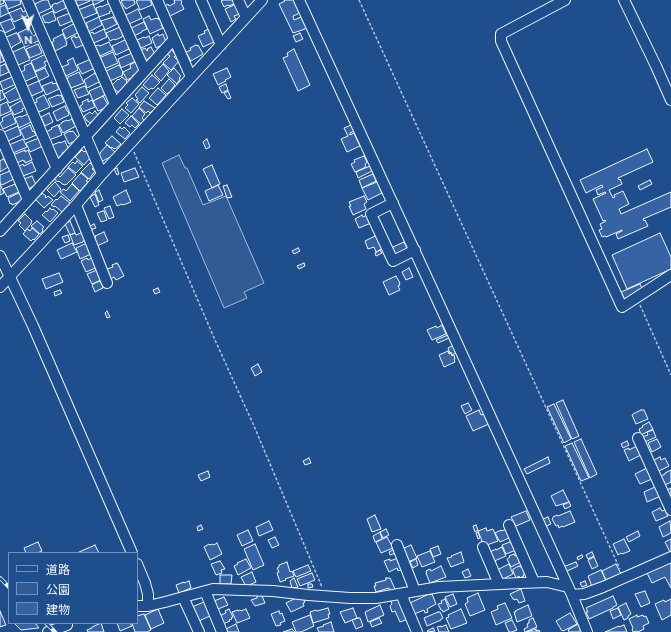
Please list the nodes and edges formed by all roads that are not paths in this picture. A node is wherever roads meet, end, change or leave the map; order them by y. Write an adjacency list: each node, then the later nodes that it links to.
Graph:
1 (27, 0): 21 (street)
2 (69, 0): 19 (street)
3 (113, 0): 16 (street)
4 (157, 0): 14 (street)
5 (201, 0): 15 (street)
6 (238, 0): 12 (street)
7 (262, 0): 12 (street)
8 (299, 0): 25 (street)
9 (565, 0): 11 (street)
10 (624, 0): 18 (street)
11 (552, 3): 31 (street)
12 (246, 17): 15 (street)
13 (0, 36): 22 (street)
14 (174, 39): 16 (street); 17 (street)
15 (221, 45): 17 (street)
16 (145, 72): 19 (street)
17 (191, 77): 23 (street)
18 (671, 100)
19 (115, 104): 21 (street)
20 (0, 135): 24 (street)
21 (86, 137): 22 (street); 23 (street)
22 (57, 168): 24 (street)
23 (102, 174): 26 (street)
24 (28, 200): 27 (street)
25 (393, 203): 28 (street); 28 (street)
26 (76, 205): 30 (street); 32 (street)
27 (0, 231)
28 (415, 250): 46 (street)
29 (0, 256): 30 (street)
30 (10, 276): 33 (street); 39 (street)
31 (671, 276)
32 (107, 283)
33 (0, 287)
34 (638, 438): 35 (street)
35 (671, 510)
36 (509, 525): 42 (street)
37 (397, 545): 44 (street)
38 (483, 547): 43 (street)
39 (132, 552)
40 (671, 557): 46 (street)
41 (138, 566): 50 (street)
42 (534, 582): 43 (street); 46 (street)
43 (499, 584): 44 (street)
44 (415, 590): 47 (street)
45 (205, 591): 47 (street); 48 (street); 54 (street)
46 (570, 591): 56 (street)
47 (401, 594): 55 (street)
48 (183, 597): 50 (street); 53 (street)
49 (138, 606): 50 (street)
50 (148, 606)
51 (70, 626): 52 (street)
52 (48, 632)
53 (199, 632)
54 (222, 632)
55 (417, 632)
56 (588, 632)

